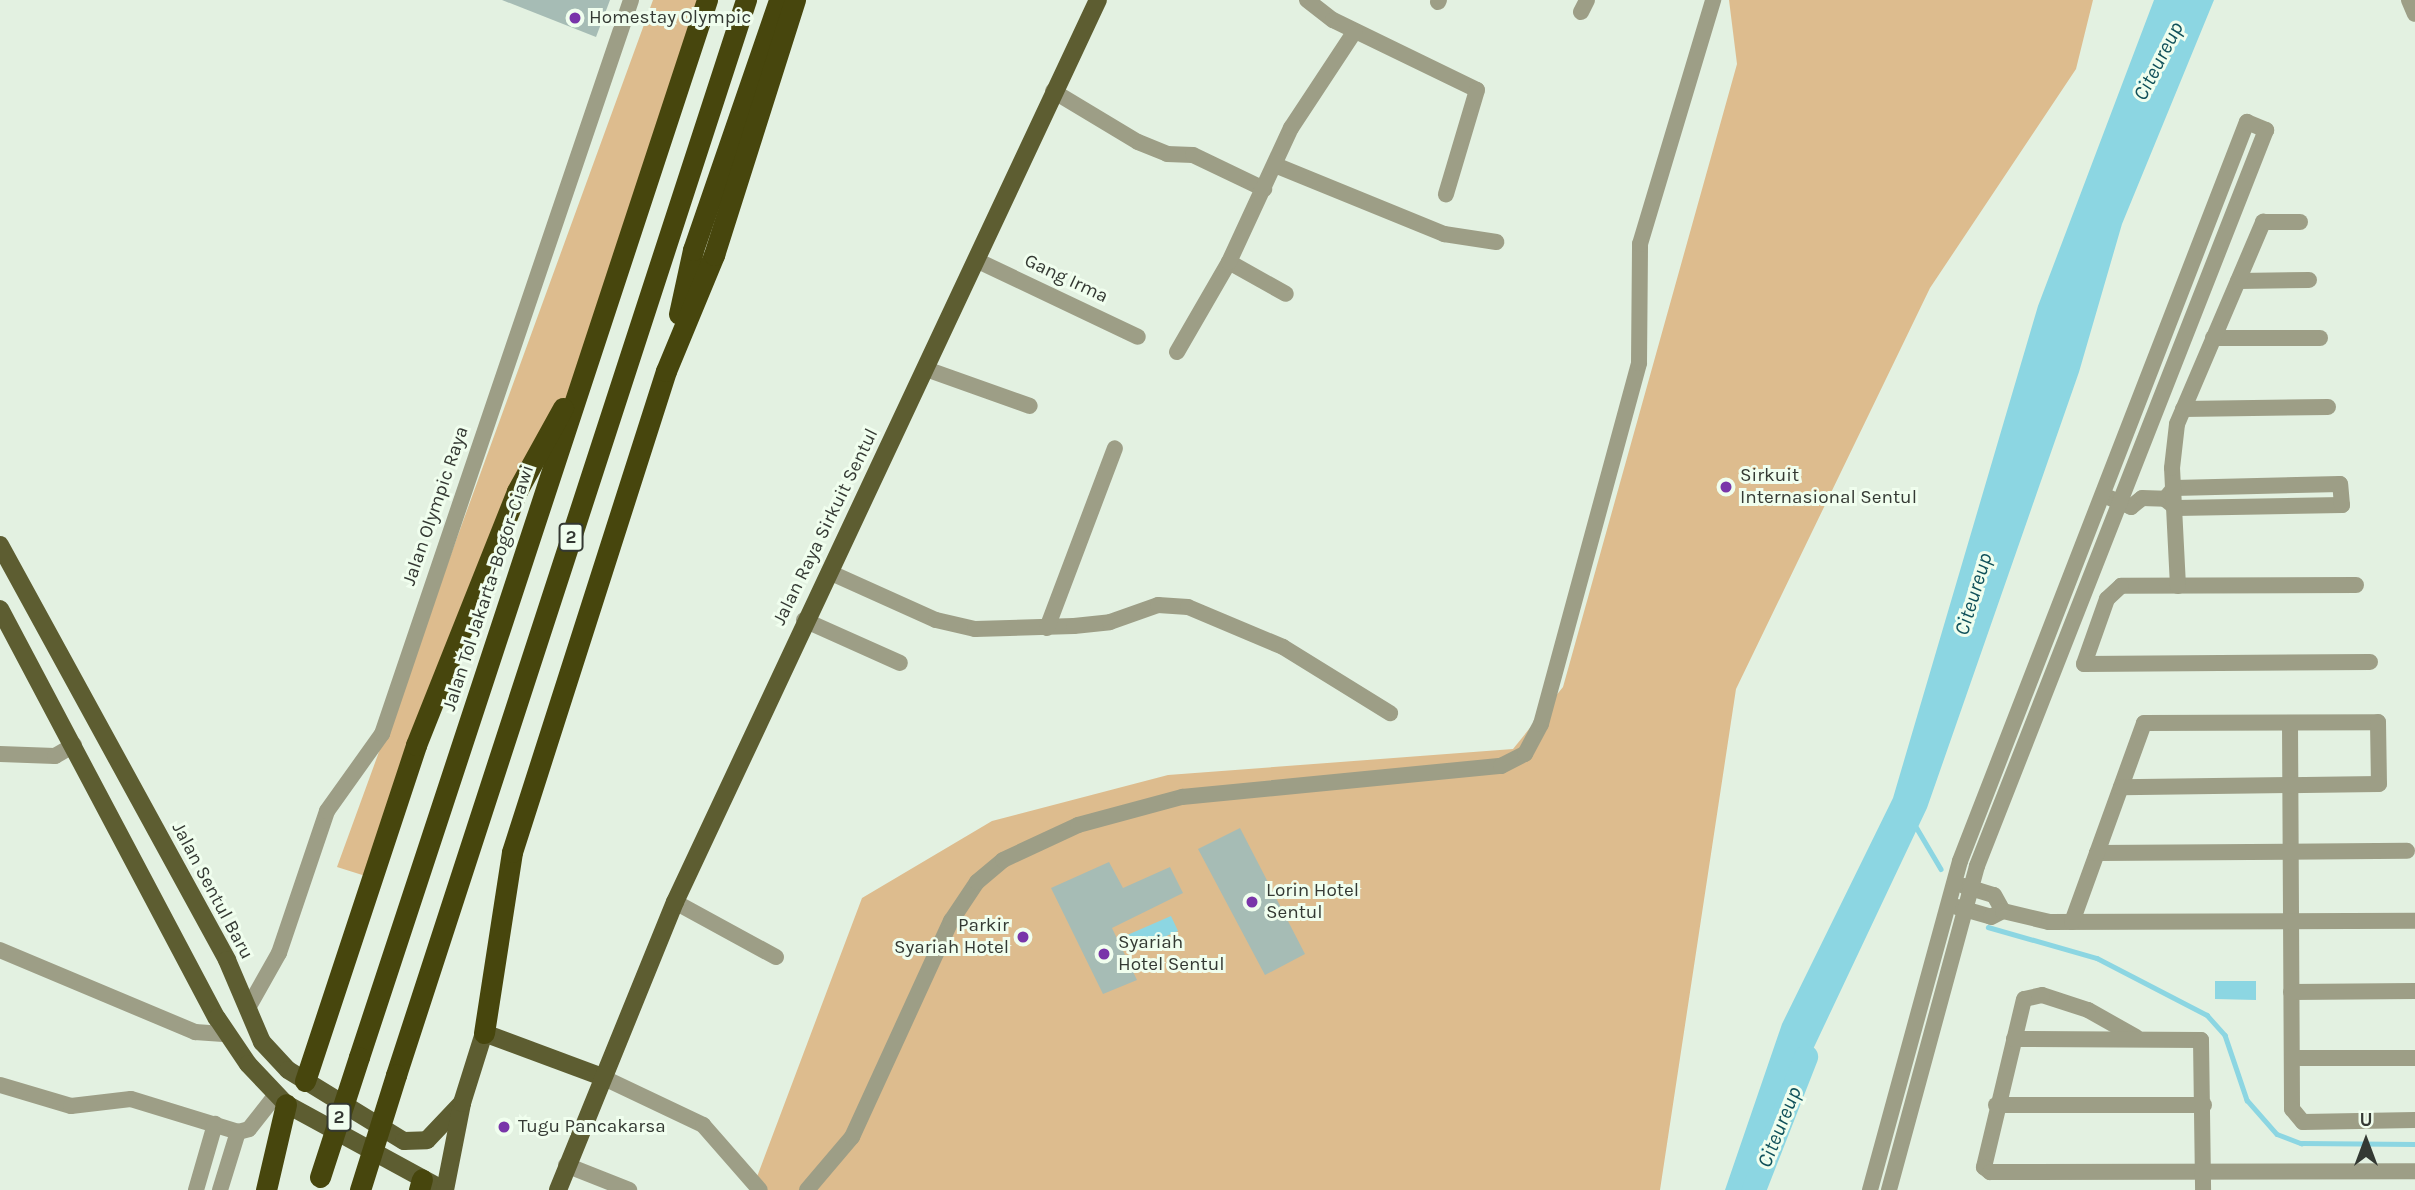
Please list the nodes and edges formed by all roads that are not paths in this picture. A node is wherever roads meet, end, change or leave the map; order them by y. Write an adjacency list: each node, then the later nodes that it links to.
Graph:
1 (631, 0): 71 (street, Jalan Olympic Raya)
2 (707, 0): 27 (highway, Jalan Tol Jakarta–Bogor–Ciawi / 2)
3 (746, 0): 96 (highway, 2, bridge)
4 (779, 0): 29 (highway)
5 (795, 0): 29 (highway)
6 (1098, 0): 12 (main road, Jalan Raya Sirkuit Sentul)
7 (1307, 0): 11 (street)
8 (1713, 0): 101 (street)
9 (2409, 0): 10 (street)
10 (2415, 14)
11 (1355, 31): 13 (street); 15 (street)
12 (1054, 91): 14 (street); 18 (main road, Jalan Raya Sirkuit Sentul)
13 (1275, 165): 14 (street); 17 (street)
14 (1264, 189): 19 (street)
15 (1446, 194)
16 (2300, 222): 21 (street)
17 (1496, 242)
18 (976, 260): 23 (street, Gang Irma); 28 (main road, Jalan Raya Sirkuit Sentul)
19 (1228, 262): 22 (street); 26 (street)
20 (2309, 280): 21 (street)
21 (2238, 281): 24 (street)
22 (1286, 294)
23 (1138, 337)
24 (2213, 338): 25 (street); 32 (street)
25 (2320, 338)
26 (1177, 352)
27 (588, 361): 79 (highway); 91 (highway, Jalan Tol Jakarta–Bogor–Ciawi / 2, bridge)
28 (926, 369): 30 (street); 41 (main road, Jalan Raya Sirkuit Sentul)
29 (666, 371): 72 (highway)
30 (1030, 406)
31 (2328, 407): 32 (street)
32 (2183, 409): 38 (street)
33 (1115, 448): 46 (street)
34 (2109, 475): 35 (street); 35 (street); 36 (street)
35 (2126, 482): 37 (street); 39 (street)
36 (2101, 494): 39 (street); 58 (street)
37 (2142, 498): 38 (street); 39 (street)
38 (2172, 498): 38 (street); 43 (street)
39 (2118, 501): 59 (street)
40 (0, 545): 71 (main road, Jalan Sentul Baru)
41 (829, 572): 45 (main road, Jalan Raya Sirkuit Sentul); 46 (street)
42 (2356, 585): 43 (street)
43 (2178, 586): 47 (street)
44 (0, 609): 51 (main road)
45 (804, 621): 48 (street); 60 (main road, Jalan Raya Sirkuit Sentul)
46 (1047, 628): 49 (street)
47 (2370, 662)
48 (900, 663)
49 (1390, 713)
50 (2290, 723): 53 (street); 53 (street); 54 (street)
51 (74, 745): 52 (street); 73 (main road)
52 (0, 754)
53 (2290, 786): 54 (street); 56 (street)
54 (2121, 787): 57 (street)
55 (2407, 851): 56 (street)
56 (2291, 852): 57 (street); 66 (street)
57 (2097, 853): 65 (street)
58 (1954, 883): 59 (street); 61 (street)
59 (1972, 888): 62 (street); 63 (street)
60 (675, 902): 68 (street); 78 (main road, Jalan Raya Sirkuit Sentul)
61 (1948, 905): 62 (street); 102 (street)
62 (1965, 910): 63 (street); 103 (street)
63 (2003, 911): 65 (street)
64 (2415, 921): 66 (street)
65 (2072, 922): 66 (street)
66 (2291, 922): 70 (street)
67 (0, 950): 73 (street)
68 (776, 957)
69 (2415, 991): 70 (street)
70 (2291, 992): 76 (street)
71 (248, 1008): 79 (main road, Jalan Sentul Baru)
72 (484, 1033): 78 (main road); 82 (main road)
73 (227, 1034): 81 (main road)
74 (2136, 1037): 75 (street); 75 (street); 84 (street)
75 (2014, 1039): 83 (street)
76 (2292, 1058): 77 (street); 85 (street)
77 (2415, 1058)
78 (602, 1076): 90 (main road, Jalan Raya Sirkuit Sentul); 100 (street)
79 (305, 1081): 82 (main road, Jalan Sentul Baru)
80 (0, 1085): 86 (street)
81 (281, 1100): 87 (street); 92 (main road); 95 (highway)
82 (462, 1103): 97 (main road)
83 (1996, 1105): 84 (street); 88 (street)
84 (2204, 1105): 88 (street)
85 (2415, 1121)
86 (215, 1124): 87 (street); 93 (street)
87 (238, 1132): 94 (street)
88 (2203, 1171): 89 (street); 104 (street)
89 (2415, 1171)
90 (562, 1176): 98 (main road, Jalan Raya Sirkuit Sentul); 99 (street)
91 (318, 1184)
92 (420, 1184): 97 (main road)
93 (196, 1190)
94 (220, 1190)
95 (266, 1190)
96 (360, 1190)
97 (445, 1190)
98 (549, 1190)
99 (629, 1190)
100 (760, 1190)
101 (807, 1190)
102 (1870, 1190)
103 (1889, 1190)
104 (2203, 1190)

